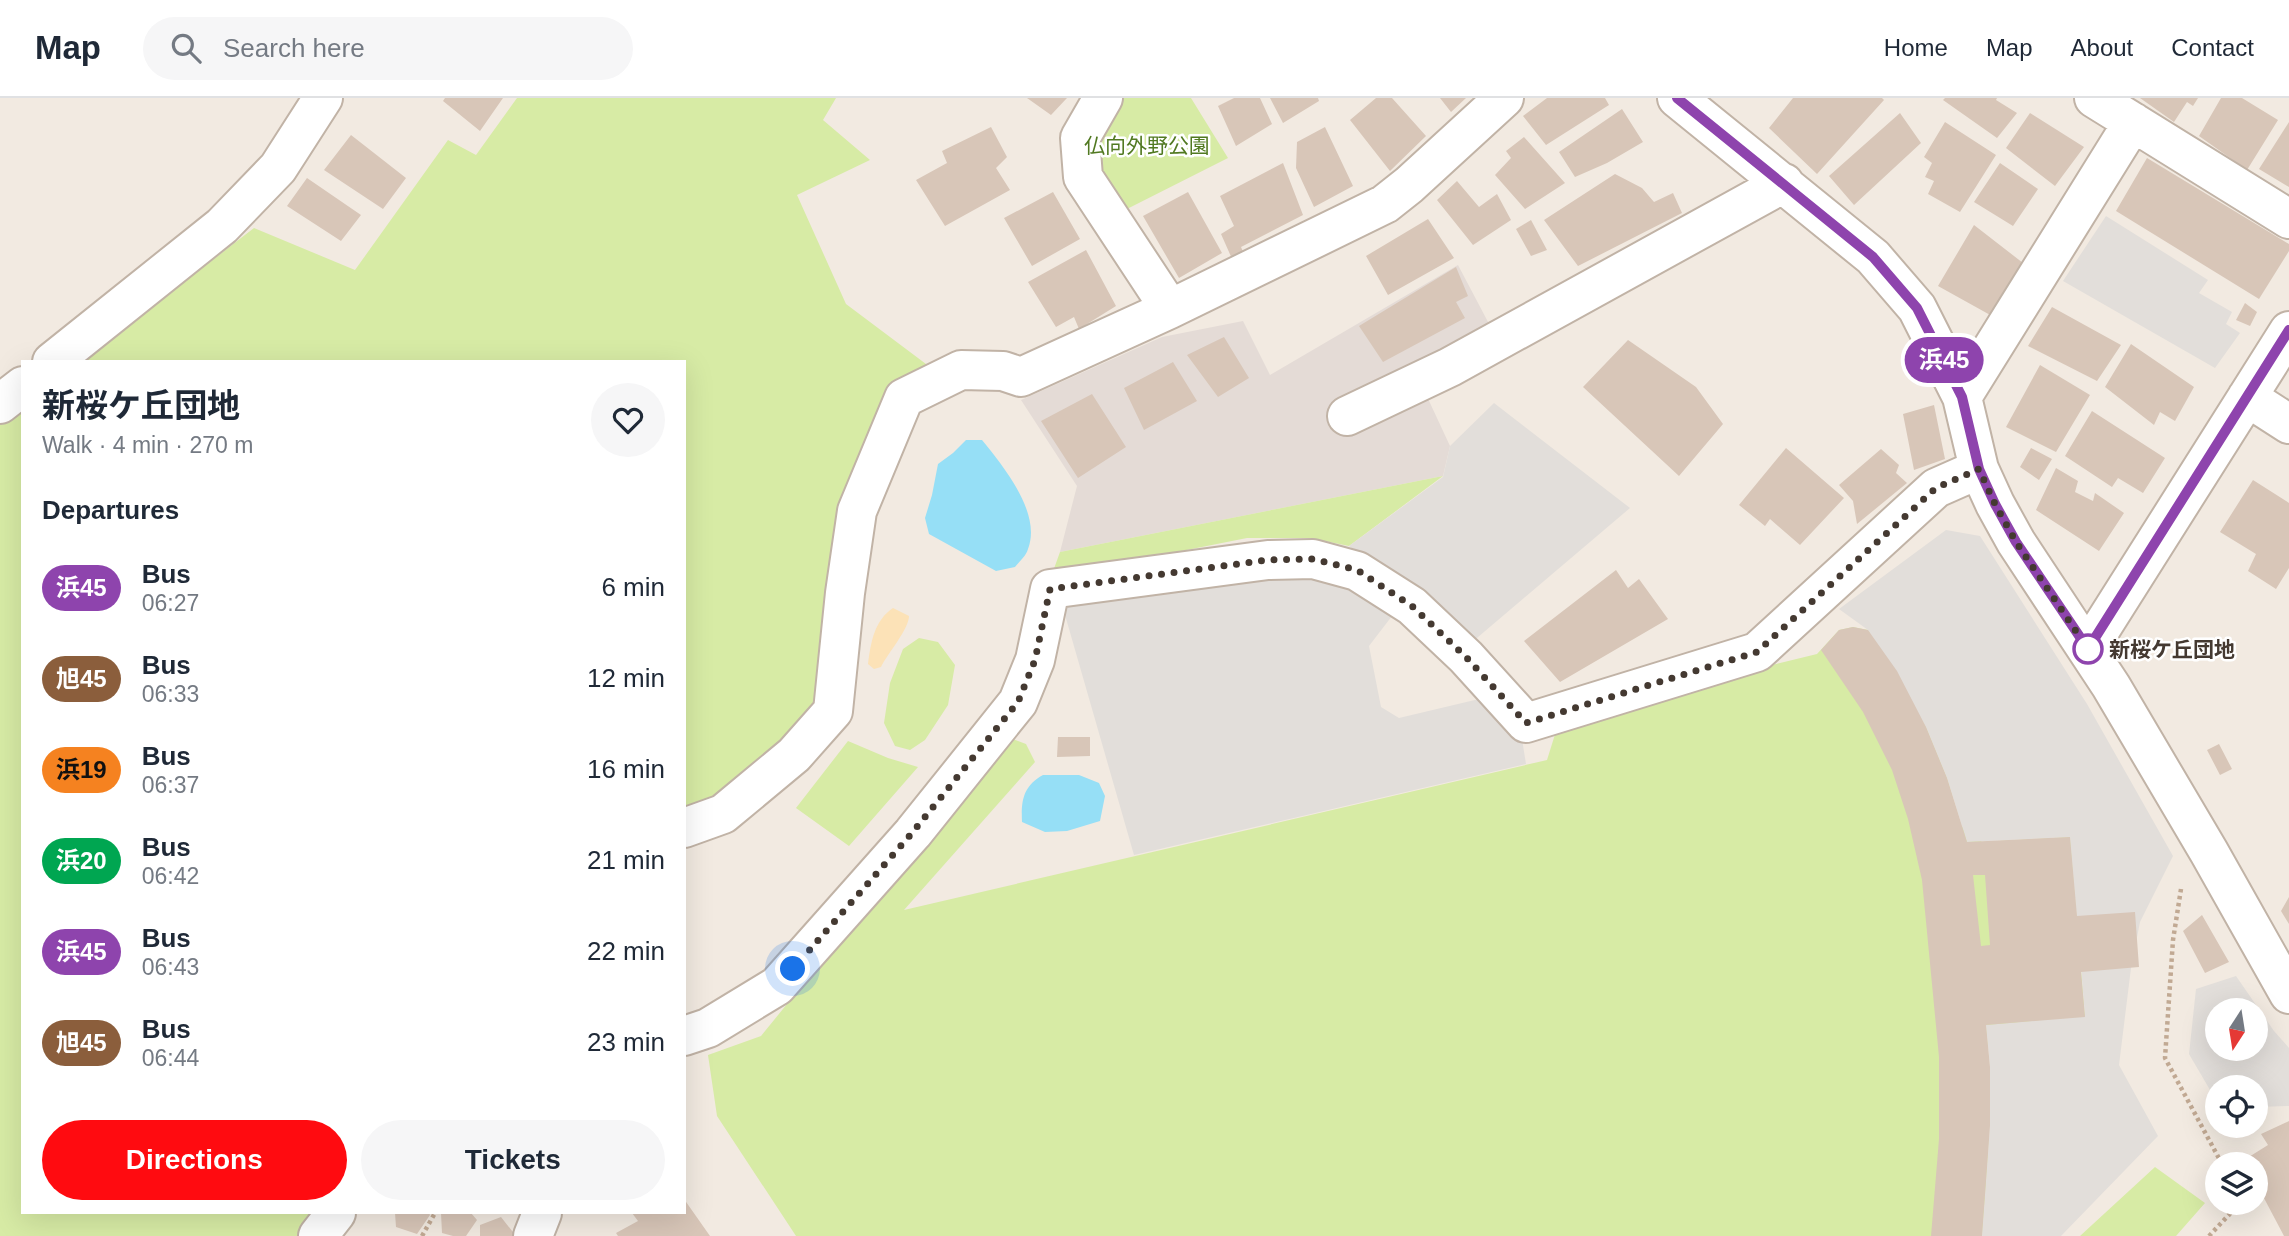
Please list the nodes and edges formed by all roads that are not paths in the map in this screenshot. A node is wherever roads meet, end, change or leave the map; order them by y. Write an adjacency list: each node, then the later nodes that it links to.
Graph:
1 (323, 98): 11 (street)
2 (1103, 98): 9 (street)
3 (1504, 98): 9 (street)
4 (1677, 98): 7 (street)
5 (2094, 98): 6 (street)
6 (2133, 122): 8 (street); 13 (street)
7 (1784, 183): 13 (street); 16 (street)
8 (2289, 219)
9 (1170, 309): 20 (street)
10 (2289, 331): 14 (street)
11 (54, 360)
12 (21, 388): 15 (street)
13 (1962, 397): 18 (street)
14 (2247, 397): 17 (street); 19 (street)
15 (0, 404)
16 (1347, 416)
17 (2289, 424)
18 (1979, 469): 19 (street); 22 (street)
19 (2088, 649): 21 (street)
20 (686, 827)
21 (2289, 994)
22 (686, 1035)
23 (335, 1214): 25 (street)
24 (542, 1214): 26 (street)
25 (318, 1236)
26 (533, 1236)

